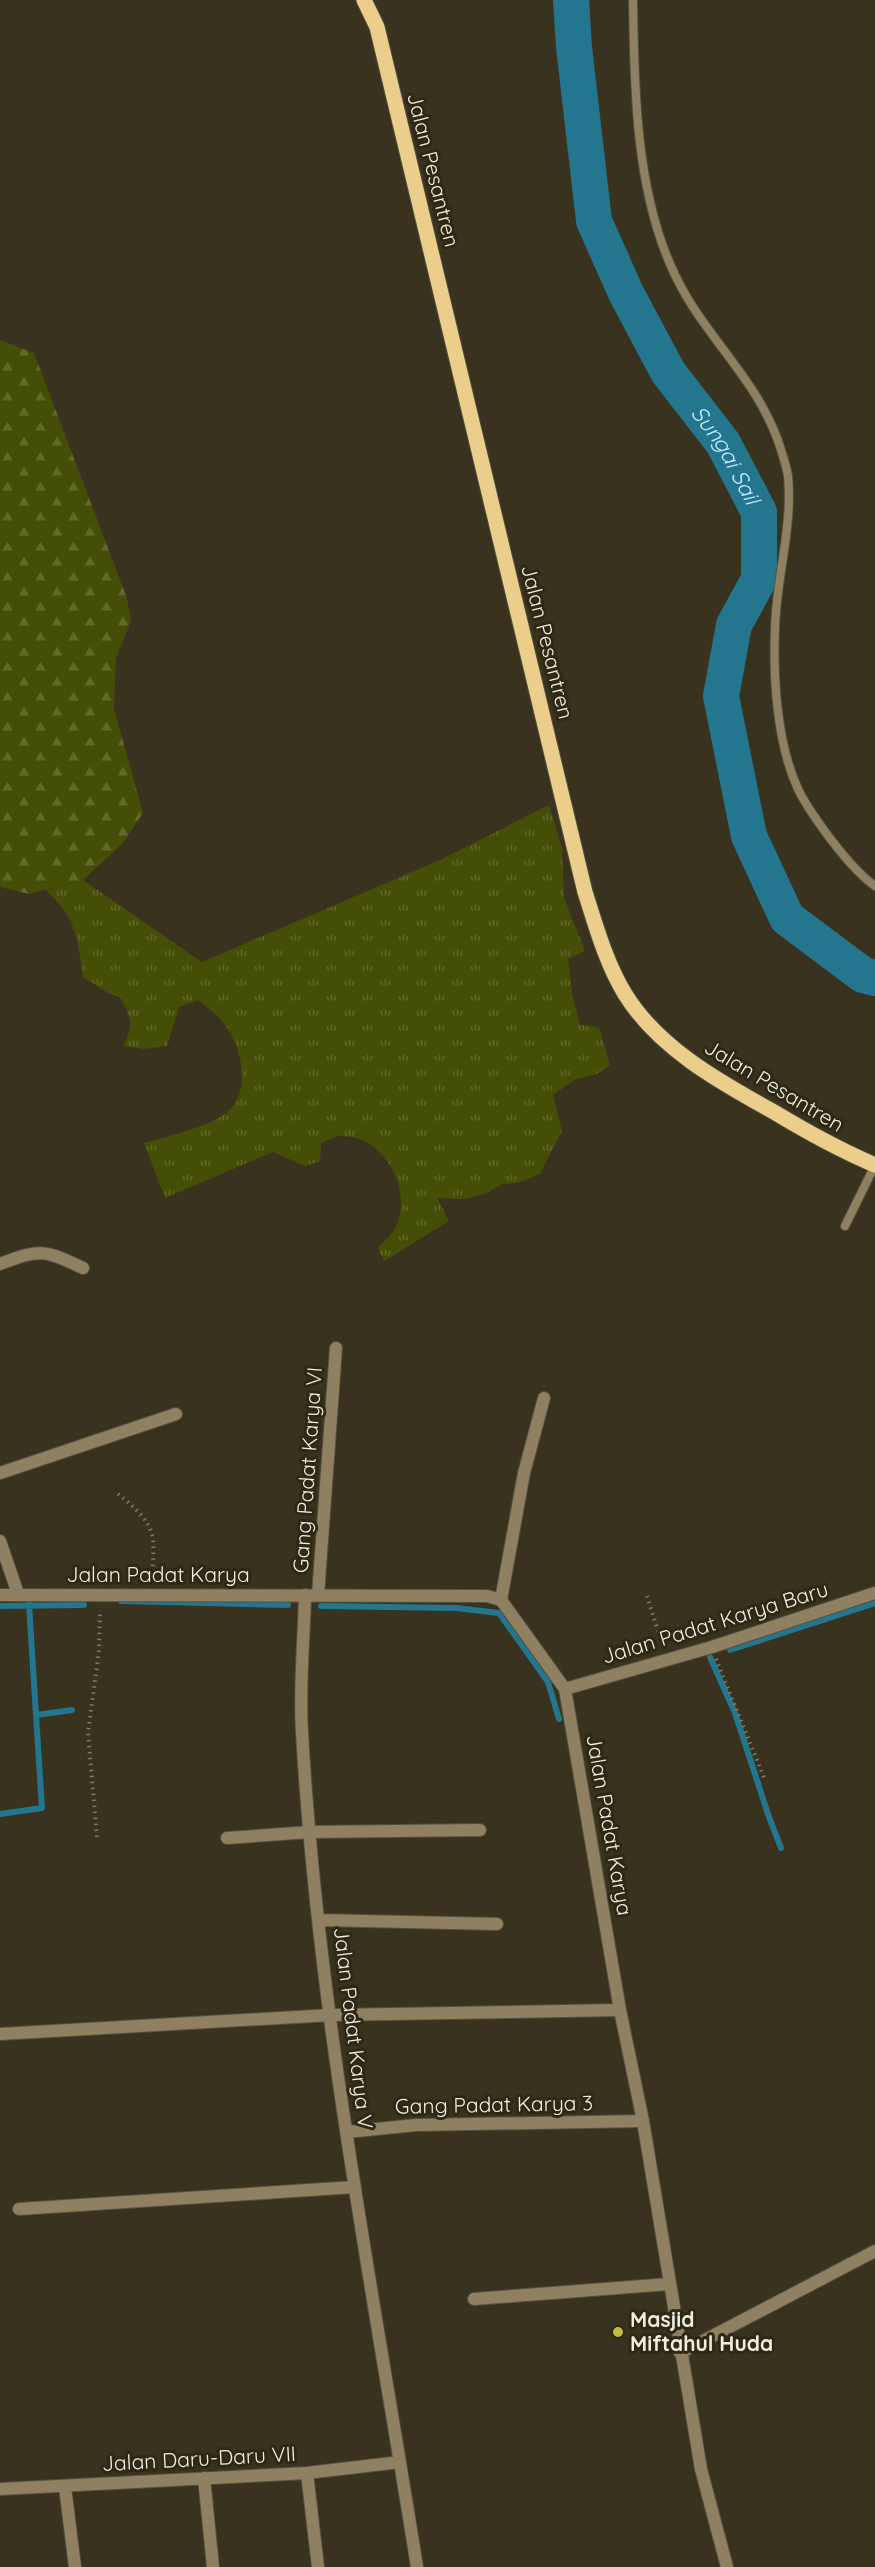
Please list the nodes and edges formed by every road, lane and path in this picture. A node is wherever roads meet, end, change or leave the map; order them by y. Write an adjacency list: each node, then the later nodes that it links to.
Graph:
1 (364, 0): 4 (main road, Jalan Pesantren)
2 (633, 0): 3 (lane)
3 (875, 886)
4 (875, 1165): 5 (lane)
5 (845, 1226)
6 (0, 1264): 7 (street)
7 (83, 1268)
8 (336, 1348): 20 (street, Gang Padat Karya VI)
9 (544, 1398): 22 (street)
10 (176, 1414): 11 (street)
11 (0, 1473)
12 (118, 1494): 17 (path)
13 (0, 1541): 15 (street)
14 (875, 1593): 23 (street, Jalan Padat Karya Baru)
15 (18, 1594): 16 (street, Jalan Padat Karya); 19 (street, Jalan Padat Karya)
16 (103, 1594): 17 (street, Jalan Padat Karya); 29 (path)
17 (150, 1594): 18 (street, Jalan Padat Karya)
18 (305, 1594): 20 (street, Jalan Padat Karya); 28 (street, Jalan Padat Karya V)
19 (0, 1595)
20 (318, 1595): 22 (street, Jalan Padat Karya)
21 (647, 1596): 24 (path)
22 (501, 1600): 25 (street, Jalan Padat Karya)
23 (711, 1647): 24 (street, Jalan Padat Karya Baru); 26 (path)
24 (667, 1660): 25 (street, Jalan Padat Karya Baru)
25 (565, 1689): 33 (street, Jalan Padat Karya)
26 (765, 1780)
27 (480, 1830): 28 (street)
28 (310, 1832): 30 (street); 31 (street, Jalan Padat Karya V)
29 (98, 1836)
30 (227, 1838)
31 (319, 1920): 32 (street); 34 (street, Jalan Padat Karya V)
32 (496, 1924)
33 (620, 2010): 34 (street); 36 (street, Jalan Padat Karya)
34 (332, 2015): 35 (street); 37 (street, Jalan Padat Karya V)
35 (0, 2034)
36 (643, 2121): 37 (street, Gang Padat Karya 3); 41 (street, Jalan Padat Karya)
37 (347, 2132): 38 (street, Jalan Padat Karya V)
38 (355, 2187): 39 (street); 44 (street, Jalan Padat Karya V)
39 (20, 2209)
40 (875, 2252): 43 (street)
41 (669, 2284): 42 (street); 43 (street, Jalan Padat Karya)
42 (474, 2299)
43 (680, 2353): 53 (street, Jalan Padat Karya)
44 (400, 2463): 45 (street, Jalan Daru-Daru VII); 52 (street, Jalan Padat Karya V)
45 (308, 2473): 46 (street, Jalan Daru-Daru VII); 51 (street)
46 (204, 2478): 47 (street, Jalan Daru-Daru VII); 50 (street)
47 (65, 2487): 48 (street, Jalan Daru-Daru VII); 49 (street)
48 (0, 2489)
49 (75, 2567)
50 (213, 2567)
51 (318, 2567)
52 (417, 2567)
53 (726, 2567)

